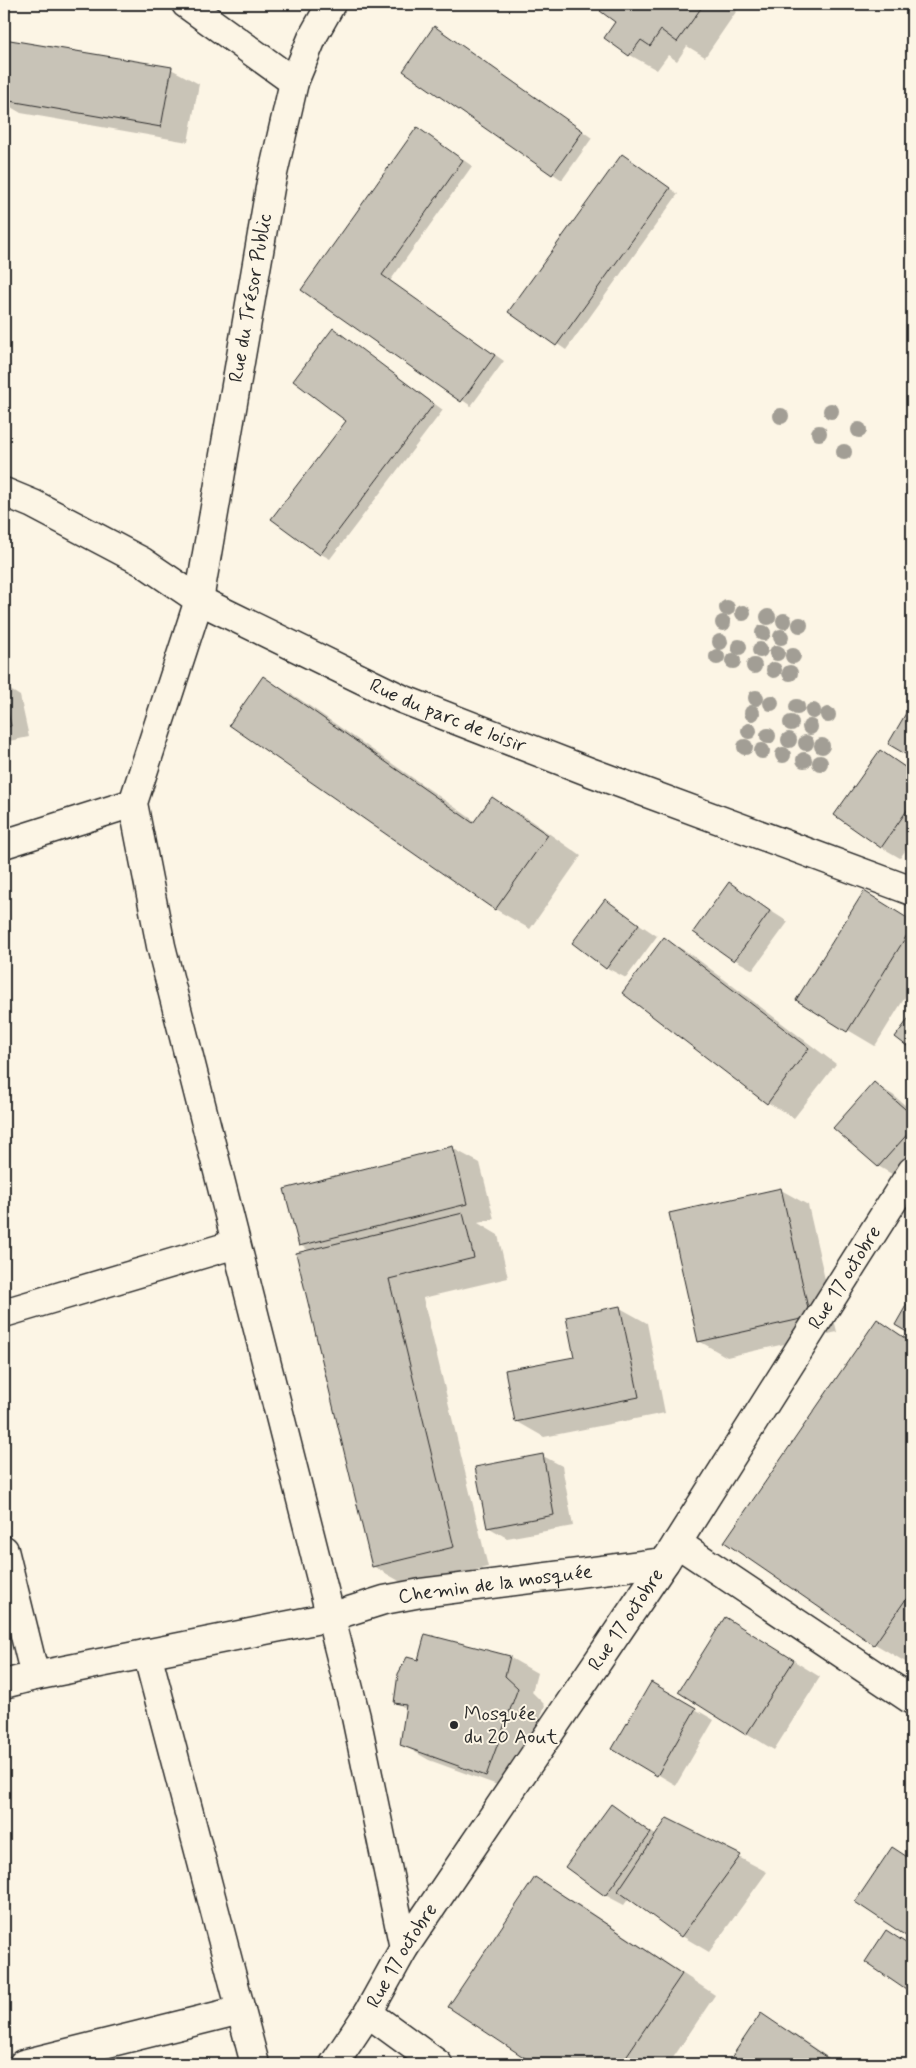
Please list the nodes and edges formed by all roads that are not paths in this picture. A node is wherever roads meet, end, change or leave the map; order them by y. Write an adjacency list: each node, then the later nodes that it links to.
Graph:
1 (186, 4): 3 (street)
2 (332, 4): 3 (street, Rue du Trésor Public)
3 (294, 82): 5 (street, Rue du Trésor Public)
4 (4, 492): 5 (street, Rue du parc de loisir)
5 (199, 600): 6 (street, Rue du Trésor Public); 8 (street, Rue du parc de loisir)
6 (133, 803): 7 (street); 10 (street)
7 (4, 844)
8 (912, 891)
9 (912, 1171): 13 (street, Rue 17 octobre)
10 (236, 1244): 11 (street); 14 (street)
11 (4, 1313)
12 (4, 1550): 16 (street)
13 (671, 1552): 14 (street, Chemin de la mosquée); 18 (street); 19 (street, Rue 17 octobre)
14 (330, 1618): 15 (street, Chemin de la mosquée); 19 (street)
15 (148, 1653): 16 (street, Chemin de la mosquée); 20 (street)
16 (35, 1676): 17 (street, Chemin de la mosquée)
17 (4, 1684)
18 (912, 1700)
19 (404, 1948): 21 (street, Rue 17 octobre)
20 (241, 2010): 22 (street); 23 (street)
21 (368, 2013): 24 (street, Rue 17 octobre); 25 (street)
22 (23, 2064)
23 (255, 2064)
24 (334, 2064)
25 (438, 2064)

